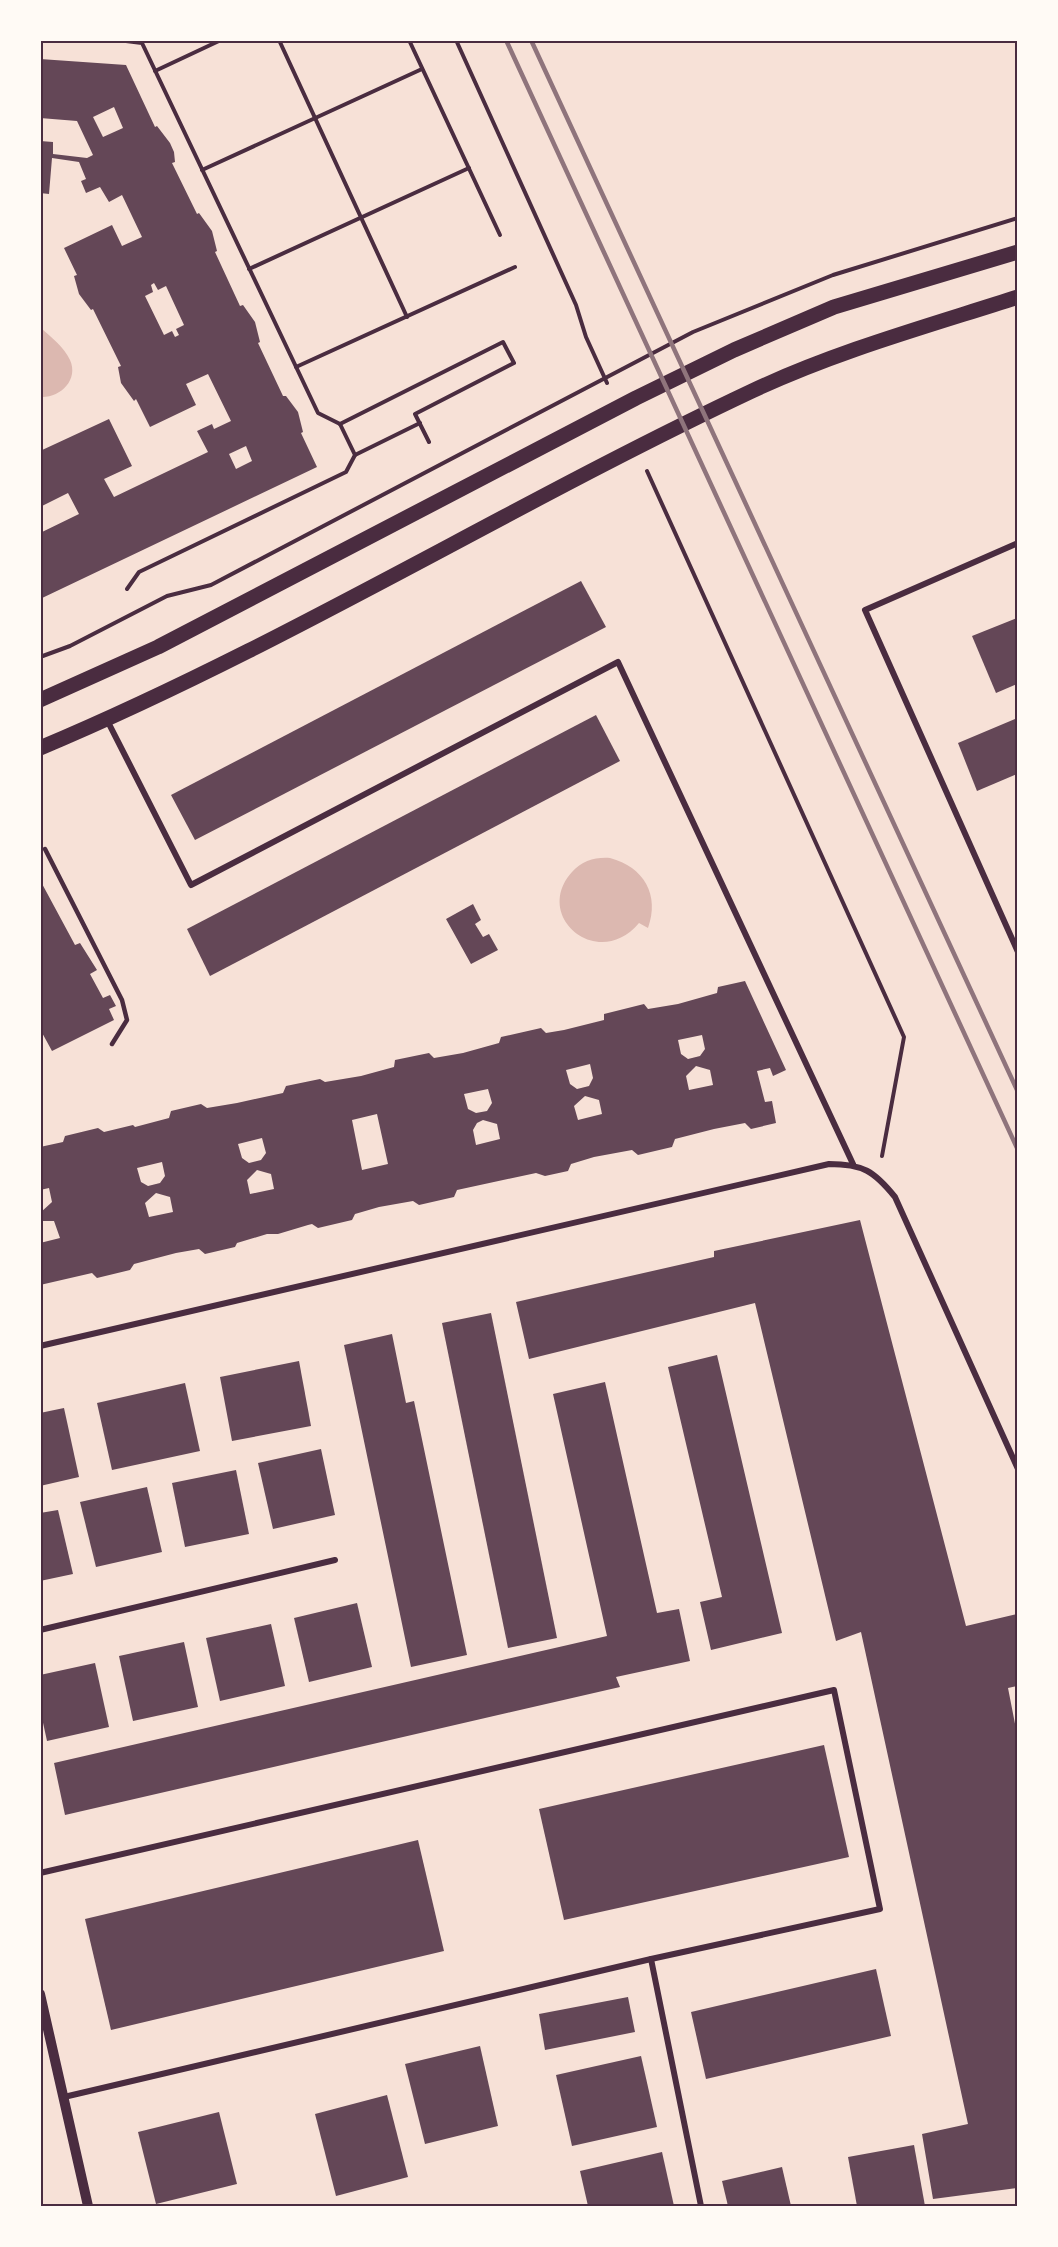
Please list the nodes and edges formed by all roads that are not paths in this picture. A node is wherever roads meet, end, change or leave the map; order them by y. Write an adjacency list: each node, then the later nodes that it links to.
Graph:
1 (1017, 252): 4 (main road)
2 (1017, 297): 5 (main road)
3 (1017, 543): 8 (street)
4 (40, 700)
5 (108, 720): 6 (main road); 10 (street)
6 (40, 748)
7 (45, 849): 9 (lane)
8 (1017, 952)
9 (112, 1044)
10 (853, 1164): 11 (street); 12 (street)
11 (40, 1346)
12 (1017, 1469)
13 (334, 1560): 14 (street)
14 (40, 1630)
15 (40, 1873): 16 (street)
16 (651, 1959): 18 (street); 20 (street)
17 (40, 1994): 18 (street)
18 (64, 2097): 19 (street)
19 (88, 2206)
20 (701, 2206)

